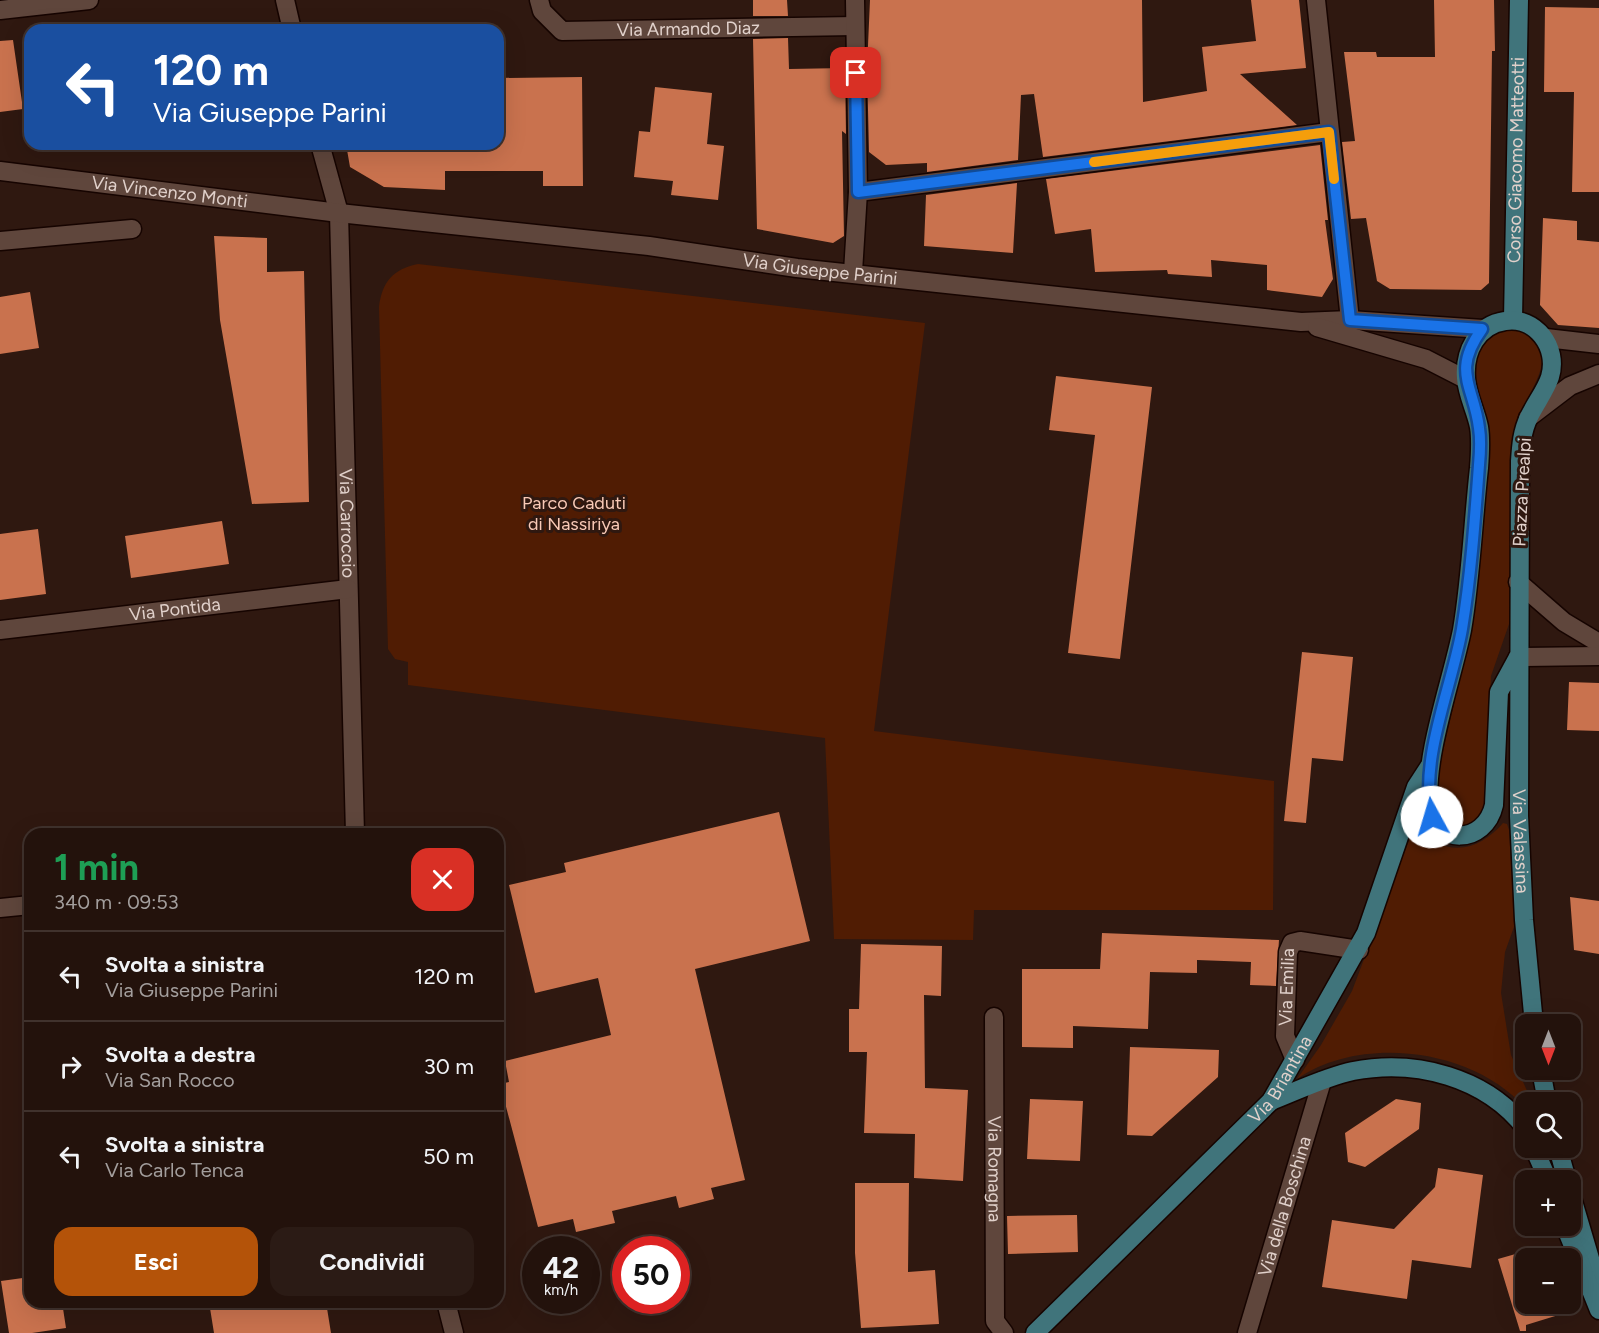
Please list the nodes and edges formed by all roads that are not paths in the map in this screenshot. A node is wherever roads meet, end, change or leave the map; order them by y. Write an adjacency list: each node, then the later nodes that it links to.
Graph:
1 (89, 0): 7 (street)
2 (285, 0): 8 (street)
3 (539, 0): 9 (street, Via Armando Diaz)
4 (855, 0): 9 (street)
5 (1316, 0): 10 (street)
6 (1519, 0): 18 (main road, Corso Giacomo Matteotti)
7 (0, 10)
8 (290, 24)
9 (855, 26): 13 (street)
10 (1329, 132): 13 (street); 19 (street)
11 (322, 150): 14 (street, Via Carroccio)
12 (0, 171): 14 (street, Via Vincenzo Monti)
13 (858, 192): 17 (street)
14 (339, 213): 17 (street, Via Giuseppe Parini); 28 (street, Via Carroccio)
15 (132, 229): 16 (street)
16 (0, 241)
17 (853, 272): 20 (street, Via Giuseppe Parini)
18 (1513, 319): 21 (main road); 22 (main road)
19 (1350, 320): 20 (street, Via Giuseppe Parini); 21 (street, Via Giuseppe Parini)
20 (1301, 322): 25 (street, Via Giuseppe Parini)
21 (1482, 329): 25 (main road, Piazza Prealpi)
22 (1545, 338): 23 (street); 26 (main road, Piazza Prealpi)
23 (1599, 344)
24 (1599, 374): 26 (street)
25 (1466, 379): 33 (main road, Piazza Prealpi)
26 (1528, 418): 27 (main road, Piazza Prealpi)
27 (1518, 582): 30 (street); 32 (main road, Piazza Prealpi)
28 (348, 589): 29 (street, Via Pontida); 34 (street, Via Carroccio)
29 (0, 630)
30 (1599, 643)
31 (1599, 656): 32 (street)
32 (1518, 657): 33 (main road, Piazza Prealpi); 38 (main road, Via Valassina)
33 (1431, 763): 37 (main road, Via Briantina)
34 (355, 828)
35 (24, 906): 36 (street)
36 (0, 908)
37 (1359, 950): 40 (main road, Via Briantina); 40 (street, Via Emilia)
38 (1533, 1014)
39 (994, 1017): 49 (street, Via Romagna)
40 (1295, 1060): 42 (main road, Via Briantina)
41 (1322, 1081): 42 (main road); 43 (main road); 52 (street, Via della Boschina)
42 (1271, 1101): 51 (main road, Via Briantina)
43 (1515, 1115)
44 (1581, 1228): 46 (main road)
45 (1569, 1236): 48 (main road)
46 (1599, 1289)
47 (448, 1308): 50 (street)
48 (1599, 1310)
49 (1000, 1327)
50 (454, 1333)
51 (1035, 1333)
52 (1246, 1333)

